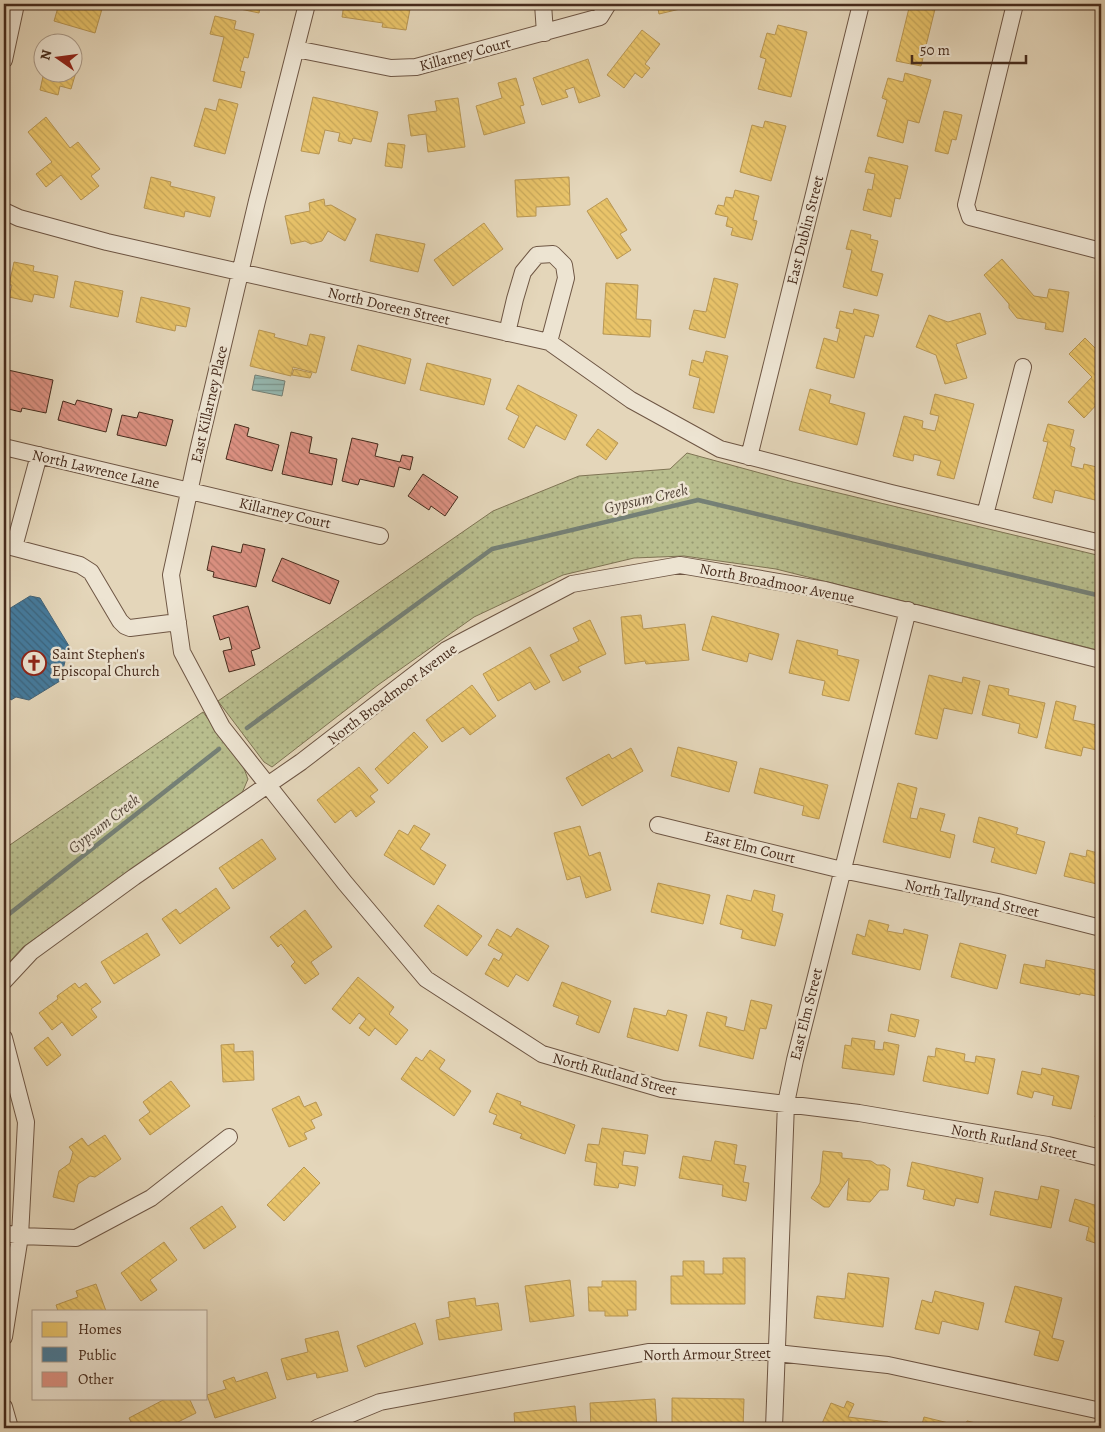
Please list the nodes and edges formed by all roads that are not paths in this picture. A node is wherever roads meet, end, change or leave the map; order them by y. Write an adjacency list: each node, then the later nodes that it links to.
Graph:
1 (16, 4): 9 (street)
2 (307, 4): 8 (street, East Killarney Place)
3 (543, 4): 7 (street)
4 (608, 4): 7 (street, Killarney Court)
5 (861, 4): 18 (street, East Dublin Street)
6 (1015, 4): 11 (street)
7 (545, 33): 8 (street, Killarney Court)
8 (296, 49): 12 (street, East Killarney Place)
9 (4, 60)
10 (4, 211): 12 (street, North Doreen Street)
11 (1101, 251)
12 (240, 272): 13 (street, North Doreen Street); 19 (street, East Killarney Place)
13 (507, 333): 14 (street, North Doreen Street); 14 (street)
14 (549, 342): 18 (street, North Doreen Street)
15 (1023, 366): 20 (street)
16 (4, 447): 17 (street, North Lawrence Lane)
17 (39, 455): 19 (street, North Lawrence Lane); 23 (street)
18 (750, 457): 20 (street)
19 (189, 491): 21 (street, Killarney Court); 25 (street, East Killarney Place)
20 (985, 515): 22 (street)
21 (380, 536)
22 (1101, 543)
23 (9, 546): 25 (street)
24 (908, 610): 26 (street, North Broadmoor Avenue); 27 (street, North Broadmoor Avenue); 29 (street, East Elm Street)
25 (178, 622): 27 (street, East Killarney Place)
26 (1101, 660)
27 (269, 785): 31 (street, North Broadmoor Avenue); 33 (street, North Rutland Street)
28 (658, 824): 29 (street, East Elm Court)
29 (842, 870): 30 (street, North Tallyrand Street); 33 (street, East Elm Street)
30 (1101, 928)
31 (4, 981)
32 (4, 1038): 36 (street)
33 (786, 1103): 35 (street, North Rutland Street); 38 (street, East Elm Street)
34 (229, 1137): 36 (street)
35 (1101, 1158)
36 (12, 1235): 37 (street)
37 (4, 1337)
38 (777, 1353): 39 (street, North Armour Street); 40 (street, North Armour Street); 41 (street, East Elm Street)
39 (1101, 1411)
40 (316, 1428)
41 (774, 1428)

